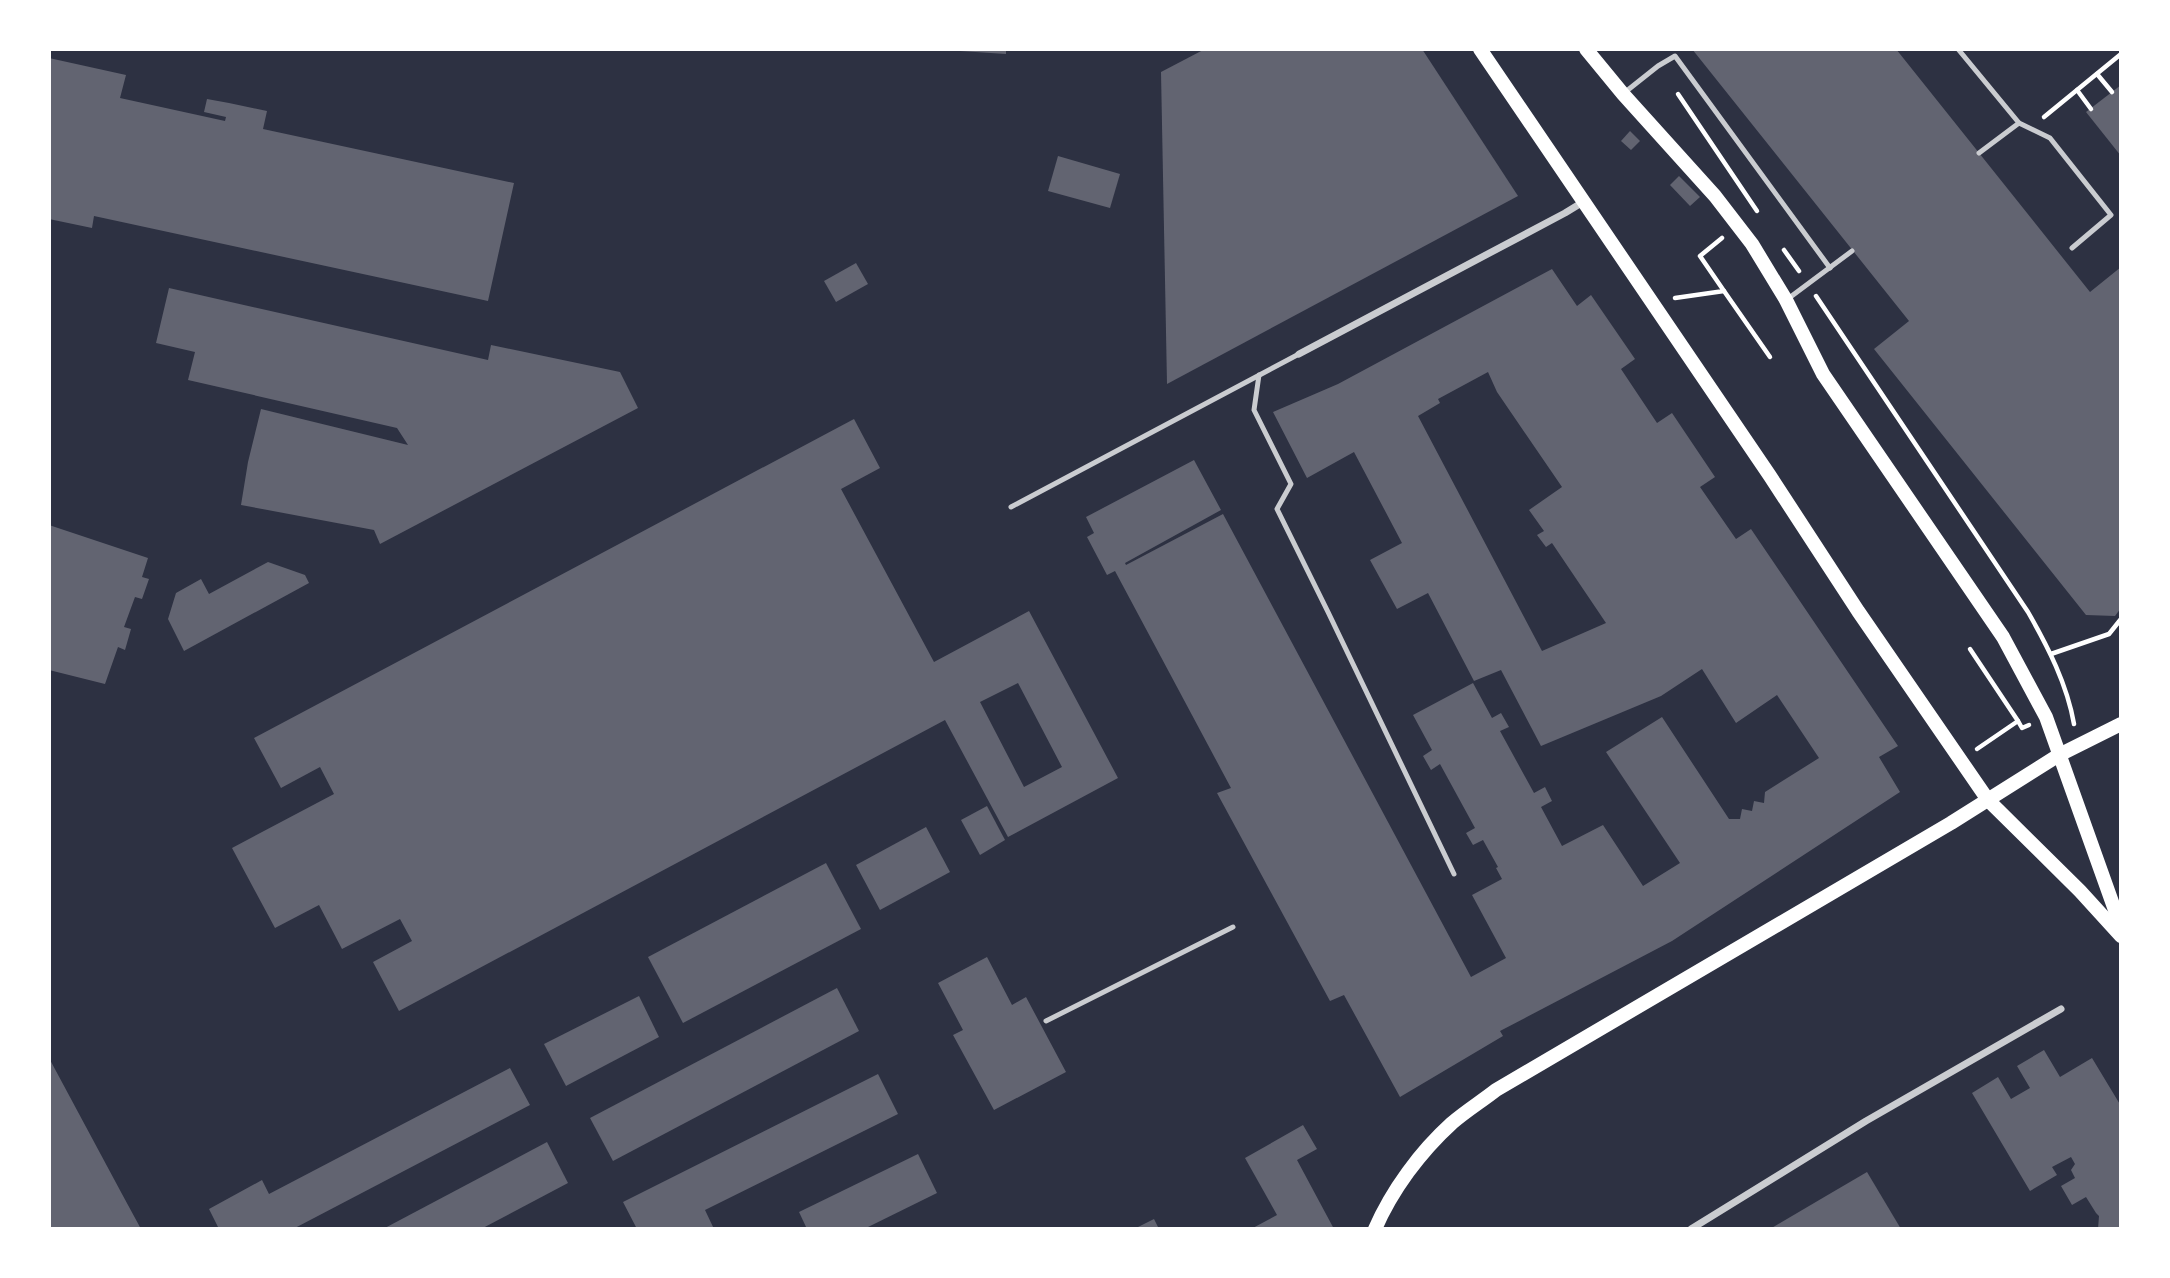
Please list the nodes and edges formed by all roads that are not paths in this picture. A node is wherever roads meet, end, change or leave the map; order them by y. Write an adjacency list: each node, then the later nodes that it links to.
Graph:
1 (1480, 49): 7 (main road)
2 (1586, 49): 4 (main road)
3 (1958, 49): 5 (lane)
4 (1623, 94): 10 (lane); 11 (main road)
5 (2019, 123): 6 (lane); 8 (lane)
6 (1979, 153)
7 (1584, 201): 12 (street); 17 (main road)
8 (2072, 248)
9 (1852, 251): 10 (lane)
10 (1830, 268): 11 (lane)
11 (1786, 300): 16 (main road)
12 (1299, 354): 13 (lane)
13 (1259, 375): 14 (lane); 18 (lane)
14 (1011, 507)
15 (2121, 724): 16 (main road)
16 (2059, 755): 17 (main road); 20 (main road)
17 (1988, 800): 21 (main road); 24 (main road)
18 (1454, 874)
19 (1233, 927): 23 (lane)
20 (2121, 927)
21 (2121, 936)
22 (2061, 1009): 25 (street)
23 (1046, 1021)
24 (1375, 1229)
25 (1691, 1229)

